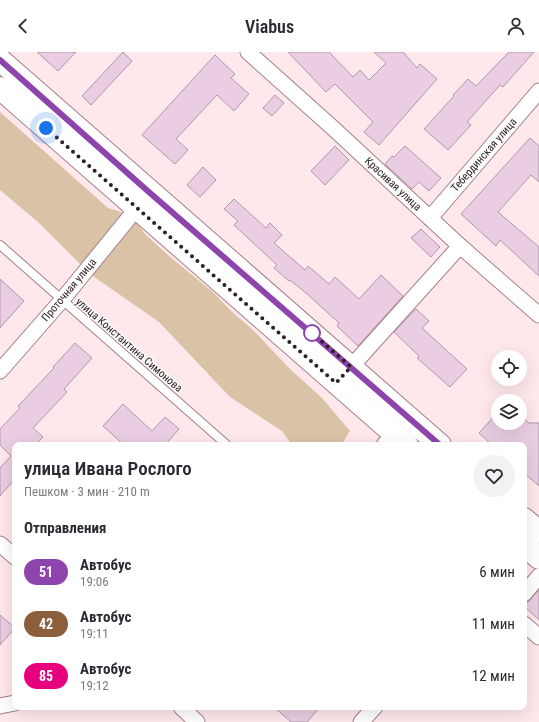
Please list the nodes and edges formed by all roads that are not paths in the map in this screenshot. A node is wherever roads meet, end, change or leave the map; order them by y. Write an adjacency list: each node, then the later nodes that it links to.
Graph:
1 (248, 52): 6 (street, Красивая улица)
2 (0, 60): 12 (main road)
3 (0, 88): 5 (main road)
4 (539, 91): 6 (street, Тебердинская улица)
5 (137, 208): 9 (street, Проточная улица); 12 (main road)
6 (430, 218): 8 (street, Красивая улица)
7 (0, 245): 9 (lane, улица Константина Симонова)
8 (460, 246): 10 (street, Красивая улица); 12 (street)
9 (62, 300): 11 (street, Проточная улица); 14 (lane, улица Константина Симонова)
10 (536, 307)
11 (0, 371)
12 (344, 375): 13 (main road)
13 (401, 432): 15 (main road)
14 (224, 442)
15 (431, 442)
16 (527, 522): 17 (main road)
17 (539, 532)
18 (0, 544): 20 (street)
19 (527, 548): 21 (main road)
20 (12, 555)
21 (539, 558)
22 (539, 576): 23 (street)
23 (527, 590)
24 (527, 627): 25 (street)
25 (539, 637)
26 (12, 704): 27 (street)
27 (0, 706)
28 (184, 710): 30 (street)
29 (372, 710): 31 (street)
30 (197, 722)
31 (361, 722)

